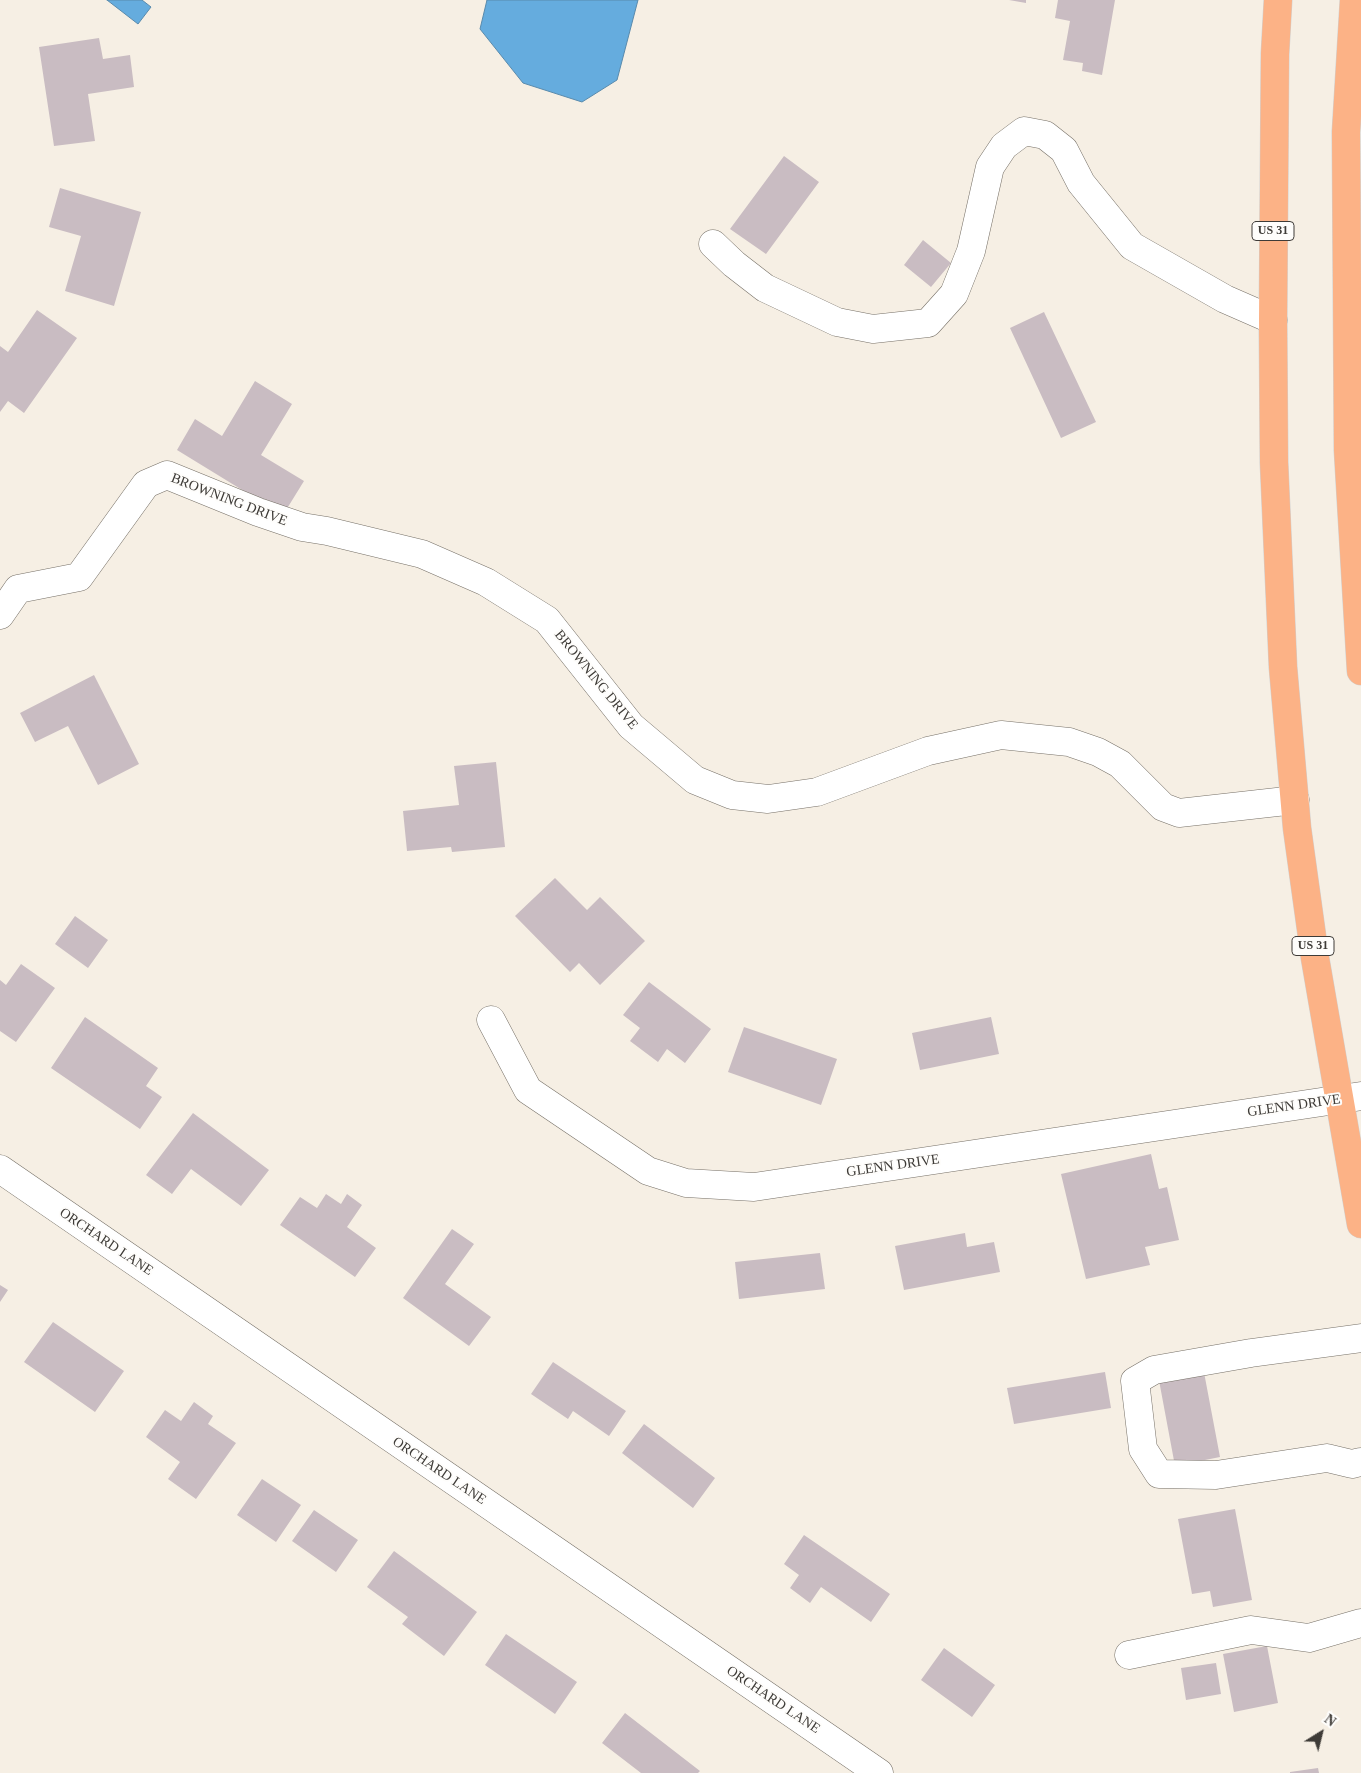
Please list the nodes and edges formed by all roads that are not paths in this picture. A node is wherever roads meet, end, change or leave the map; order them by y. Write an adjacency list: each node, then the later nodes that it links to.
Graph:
1 (1278, 0): 4 (main road, US 31)
2 (1354, 0): 6 (main road)
3 (714, 244): 4 (street)
4 (1273, 320): 7 (main road, US 31)
5 (0, 615): 7 (street, BROWNING DRIVE)
6 (1360, 667)
7 (1295, 800): 9 (main road, US 31)
8 (491, 1020): 9 (street, GLENN DRIVE)
9 (1350, 1098): 11 (main road, US 31)
10 (0, 1169): 16 (street, ORCHARD LANE)
11 (1361, 1224)
12 (1361, 1338): 13 (street)
13 (1361, 1462)
14 (1361, 1623): 15 (street)
15 (1129, 1655)
16 (879, 1773)

